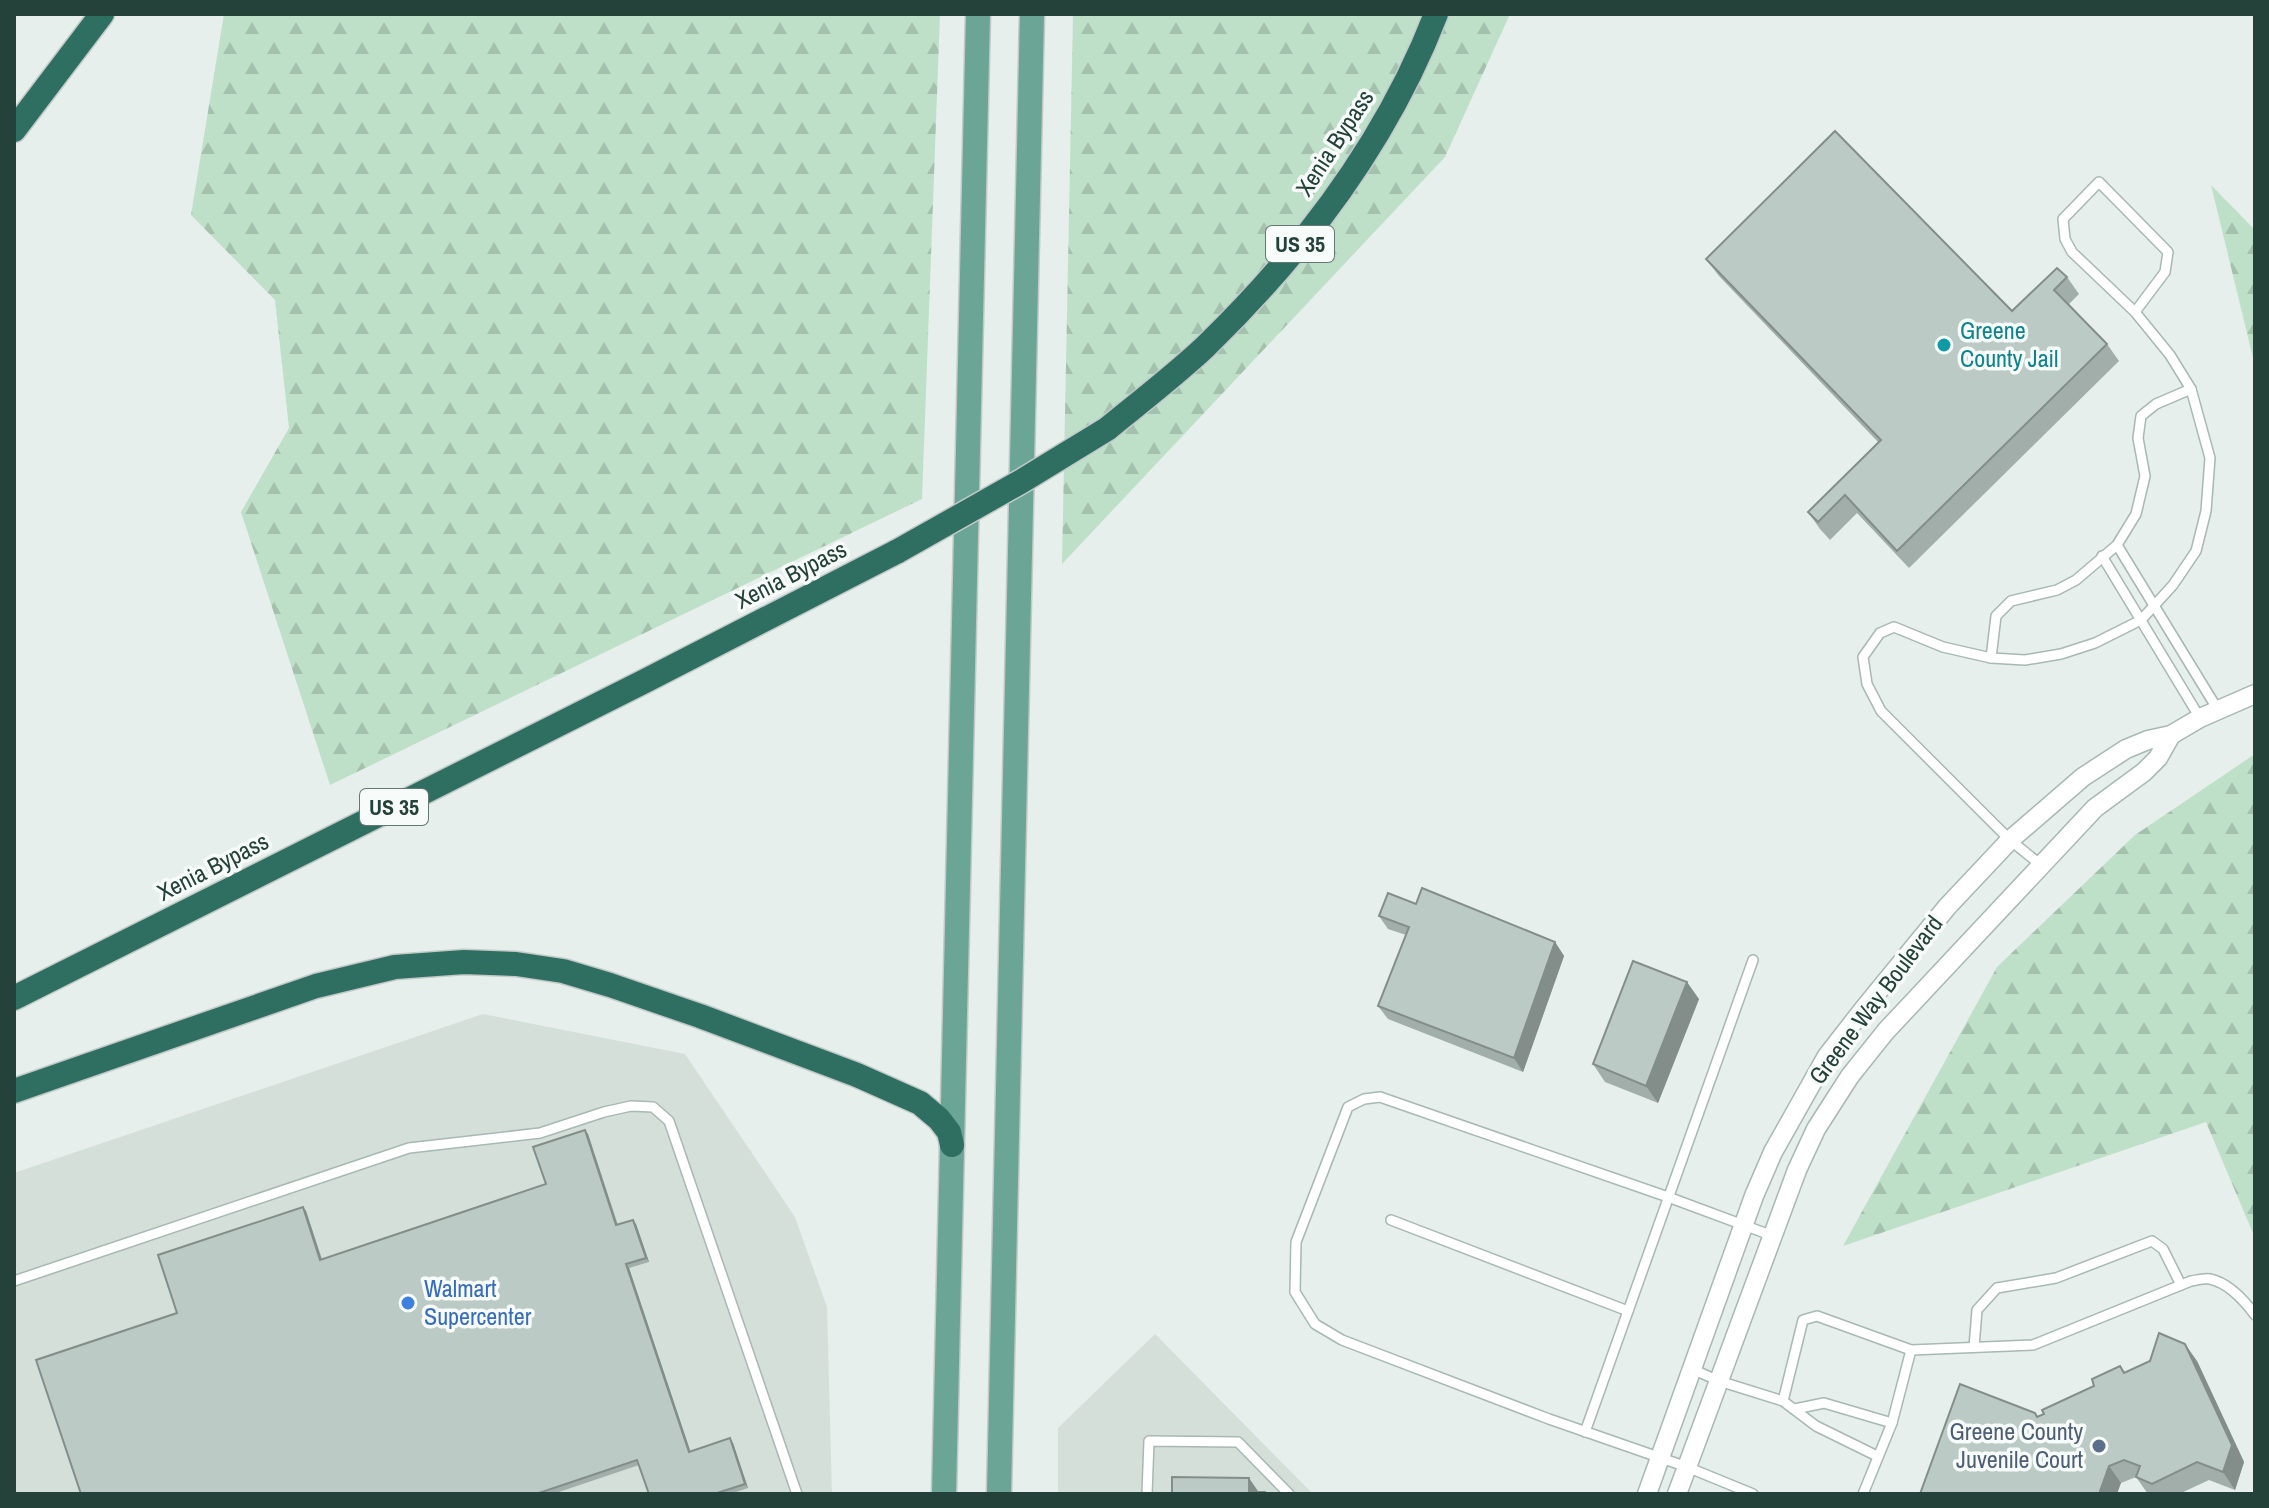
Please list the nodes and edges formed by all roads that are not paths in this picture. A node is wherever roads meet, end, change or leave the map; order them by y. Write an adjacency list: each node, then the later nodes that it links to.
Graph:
1 (91, 14): 6 (highway)
2 (102, 14): 7 (highway)
3 (978, 14): 24 (main road)
4 (1032, 14): 46 (main road)
5 (1436, 14): 22 (highway, Xenia Bypass / US 35, bridge)
6 (14, 120)
7 (14, 130)
8 (2135, 312): 8 (lane); 9 (lane)
9 (2191, 389): 10 (lane); 12 (lane)
10 (2117, 545): 11 (lane); 12 (lane)
11 (2102, 556): 13 (lane); 14 (lane)
12 (2155, 607): 13 (lane); 16 (lane)
13 (2141, 620): 14 (lane); 17 (lane)
14 (1991, 658): 19 (lane)
15 (2255, 694): 16 (street, Greene Way Boulevard)
16 (2218, 710): 17 (street, Greene Way Boulevard)
17 (2200, 718): 18 (street, Greene Way Boulevard)
18 (2171, 735): 19 (street, Greene Way Boulevard); 20 (street, Greene Way Boulevard)
19 (2010, 840): 20 (lane); 27 (street, Greene Way Boulevard)
20 (2041, 865): 28 (street, Greene Way Boulevard)
21 (1753, 960): 25 (lane)
22 (14, 998)
23 (14, 1091): 24 (highway)
24 (952, 1145): 45 (main road)
25 (1668, 1197): 27 (lane); 31 (lane); 40 (lane)
26 (1391, 1220): 31 (lane)
27 (1744, 1226): 28 (lane); 35 (street, Greene Way Boulevard)
28 (1773, 1236): 36 (street, Greene Way Boulevard)
29 (14, 1281): 44 (lane)
30 (2181, 1285): 32 (lane); 33 (lane); 33 (lane)
31 (1628, 1311): 40 (lane)
32 (2255, 1315)
33 (1974, 1347): 34 (lane)
34 (1911, 1350): 37 (lane); 39 (lane)
35 (1692, 1369): 36 (lane); 42 (street, Greene Way Boulevard)
36 (1719, 1381): 37 (lane); 43 (street, Greene Way Boulevard)
37 (1783, 1401): 38 (lane)
38 (1795, 1409): 39 (lane); 41 (lane)
39 (1892, 1423): 41 (lane)
40 (1585, 1432): 42 (lane)
41 (1877, 1456): 52 (lane)
42 (1660, 1458): 43 (lane); 49 (street, Greene Way Boulevard)
43 (1687, 1467): 50 (street, Greene Way Boulevard); 51 (lane)
44 (797, 1494)
45 (944, 1494)
46 (999, 1494)
47 (1147, 1494): 48 (lane)
48 (1289, 1494)
49 (1647, 1494)
50 (1677, 1494)
51 (1753, 1494)
52 (1863, 1494)

